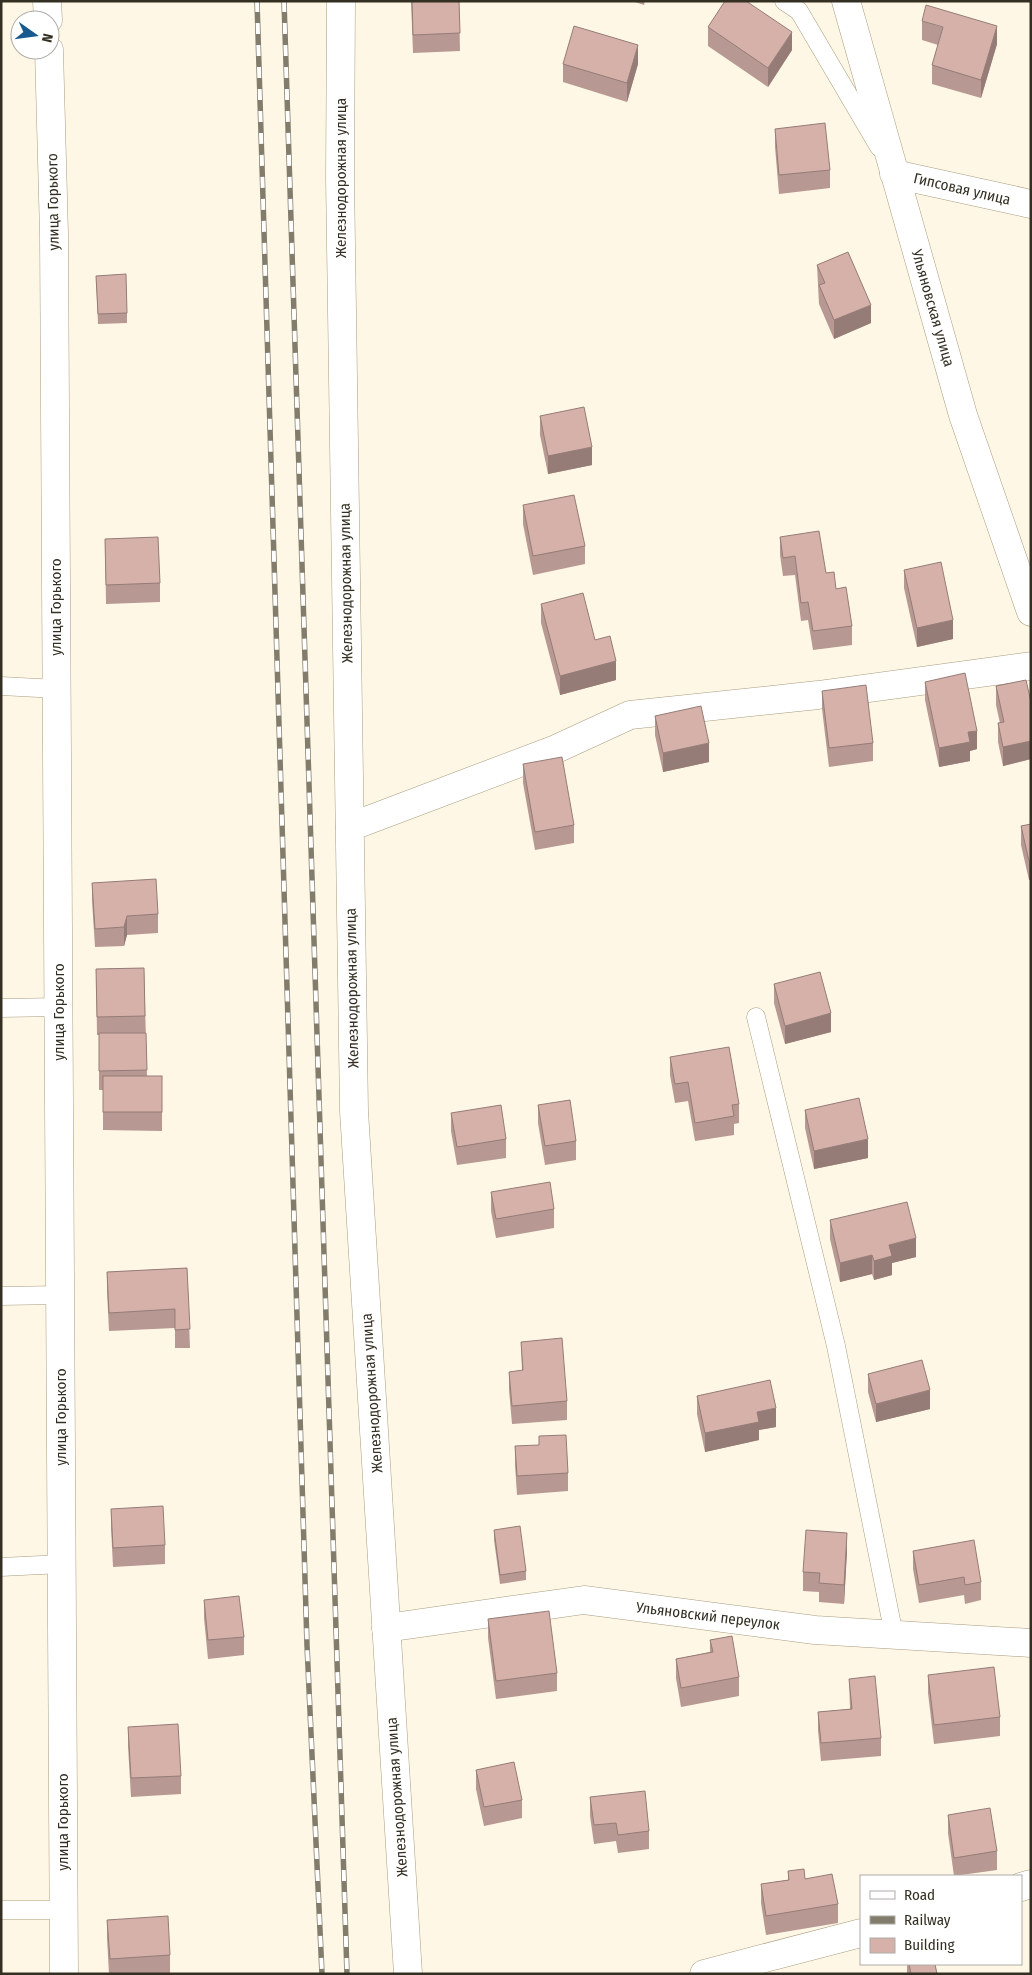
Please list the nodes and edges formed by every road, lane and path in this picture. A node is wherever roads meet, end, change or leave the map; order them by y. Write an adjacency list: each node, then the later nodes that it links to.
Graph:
1 (341, 1): 11 (street, Железнодорожная улица)
2 (784, 1): 5 (lane)
3 (846, 1): 5 (street, Ульяновская улица)
4 (49, 60): 10 (street, улица Горького)
5 (894, 174): 6 (street, Гипсовая улица); 7 (street, Ульяновская улица)
6 (1031, 204)
7 (1031, 612)
8 (1031, 666): 11 (street)
9 (1, 686): 10 (lane)
10 (57, 689): 12 (street, улица Горького)
11 (350, 827): 19 (street, Железнодорожная улица)
12 (59, 1007): 13 (lane); 15 (street, улица Горького)
13 (1, 1008)
14 (756, 1017): 20 (lane)
15 (60, 1295): 16 (lane); 17 (street, улица Горького)
16 (1, 1296)
17 (62, 1564): 18 (lane); 23 (street, улица Горького)
18 (1, 1567)
19 (386, 1628): 20 (street, Ульяновский переулок); 26 (street, Железнодорожная улица)
20 (894, 1635): 21 (street, Ульяновский переулок)
21 (1031, 1643)
22 (1, 1910): 23 (lane)
23 (64, 1910): 25 (street, улица Горького)
24 (860, 1933): 27 (street)
25 (64, 1974)
26 (408, 1974)
27 (704, 1974)

